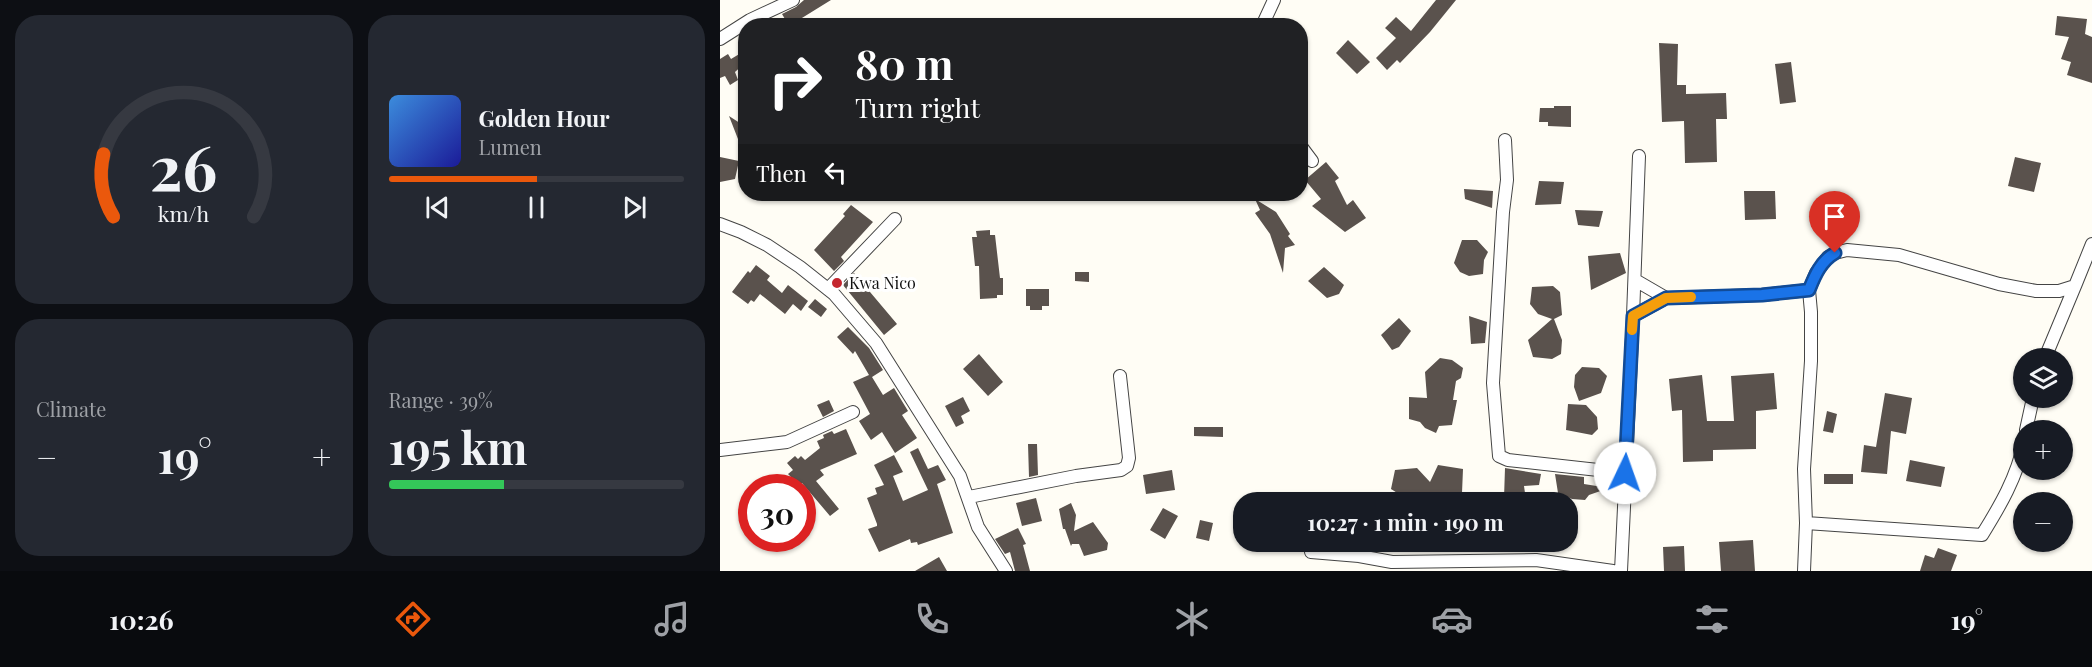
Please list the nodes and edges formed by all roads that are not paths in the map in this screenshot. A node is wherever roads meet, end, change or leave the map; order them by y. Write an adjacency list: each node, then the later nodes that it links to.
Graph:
1 (793, 0): 3 (street)
2 (1274, 0): 4 (street)
3 (754, 18)
4 (1266, 18)
5 (738, 28): 6 (street)
6 (720, 39)
7 (1505, 140): 24 (street)
8 (1308, 156): 10 (street)
9 (1639, 156): 14 (street)
10 (1312, 161)
11 (895, 219): 16 (street)
12 (720, 224): 16 (street)
13 (2092, 244): 15 (street)
14 (1635, 280): 18 (street); 19 (street)
15 (2075, 286): 17 (street); 20 (street)
16 (828, 289): 26 (street)
17 (1809, 290): 18 (street); 27 (street)
18 (1666, 298): 19 (street)
19 (1633, 316): 24 (street)
20 (2049, 348)
21 (1120, 376): 26 (street)
22 (853, 412): 23 (street)
23 (720, 450)
24 (1625, 473): 31 (street)
25 (2013, 476): 27 (street)
26 (969, 497): 29 (street)
27 (1806, 523): 32 (street)
28 (1311, 552): 30 (street)
29 (1006, 571)
30 (1613, 571)
31 (1622, 571)
32 (1804, 571)

